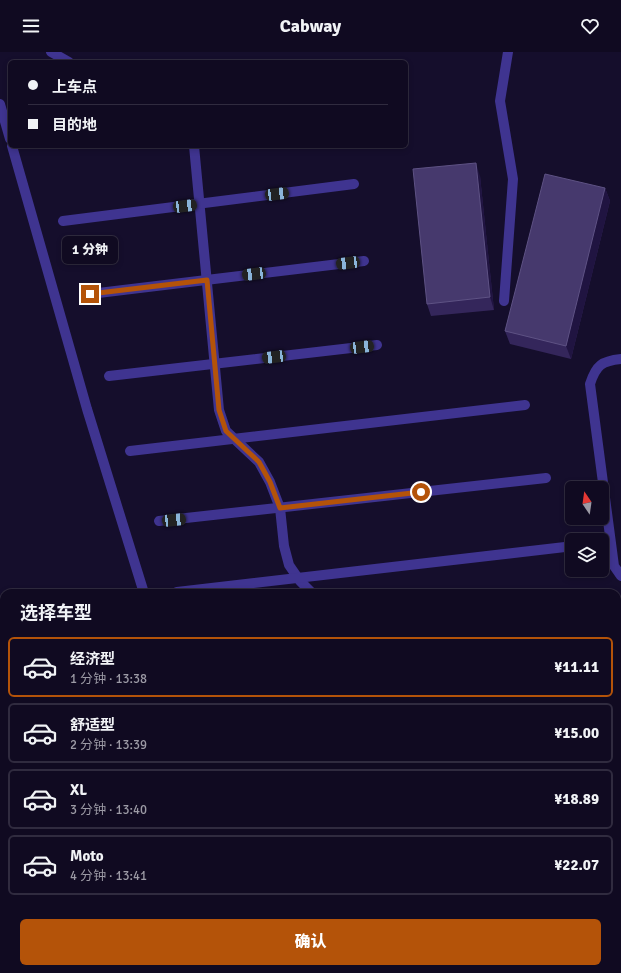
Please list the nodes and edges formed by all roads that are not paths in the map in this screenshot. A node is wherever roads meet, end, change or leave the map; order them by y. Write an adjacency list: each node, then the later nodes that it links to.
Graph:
1 (51, 52): 3 (street)
2 (508, 52): 14 (street)
3 (65, 60)
4 (0, 104): 5 (street)
5 (8, 133)
6 (13, 148): 28 (street)
7 (194, 148): 9 (street)
8 (354, 184): 9 (street)
9 (200, 204): 10 (street); 12 (street)
10 (63, 221)
11 (364, 261): 12 (street)
12 (207, 280): 13 (street); 17 (street)
13 (90, 294)
14 (504, 301)
15 (377, 345): 17 (street)
16 (621, 359): 26 (street)
17 (215, 364): 18 (street); 20 (street)
18 (109, 376)
19 (525, 405): 20 (street)
20 (235, 439): 21 (street); 23 (street)
21 (130, 451)
22 (546, 478): 23 (street)
23 (280, 508): 24 (street); 27 (street)
24 (159, 521)
25 (565, 547): 27 (street)
26 (621, 576)
27 (298, 578): 29 (street); 30 (street)
28 (143, 589)
29 (203, 589)
30 (308, 589)

